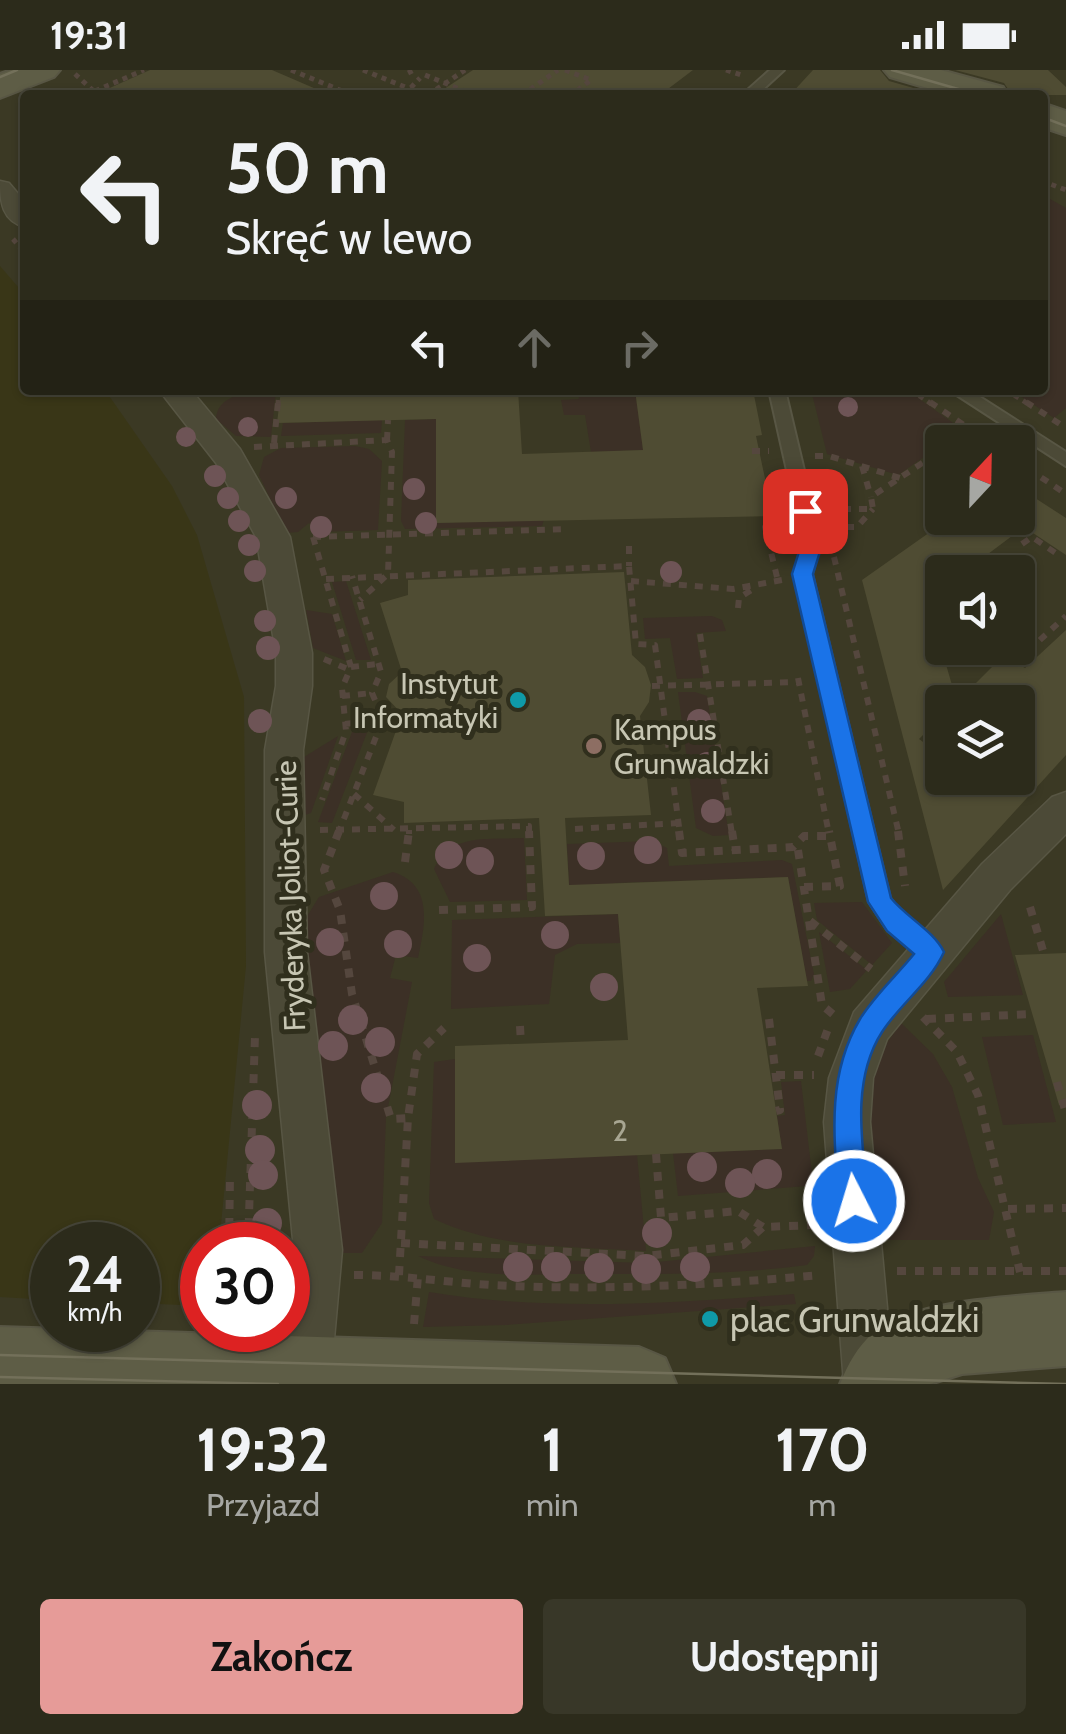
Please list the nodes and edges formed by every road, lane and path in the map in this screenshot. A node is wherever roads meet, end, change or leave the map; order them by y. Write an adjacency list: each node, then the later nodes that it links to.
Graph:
1 (144, 70): 14 (path)
2 (292, 70): 15 (path)
3 (363, 70): 12 (path)
4 (465, 70): 10 (path)
5 (558, 70): 19 (path)
6 (566, 70): 20 (path)
7 (778, 70): 21 (lane)
8 (902, 70): 22 (main road)
9 (59, 72): 11 (main road); 13 (path)
10 (445, 83): 12 (path); 17 (path); 18 (path)
11 (0, 87)
12 (409, 89): 16 (path)
13 (91, 90)
14 (102, 90)
15 (340, 90)
16 (412, 90)
17 (434, 90)
18 (462, 90)
19 (529, 90)
20 (578, 90)
21 (755, 90)
22 (972, 90)
23 (0, 189): 24 (street)
24 (20, 213)
25 (178, 395): 36 (street, Fryderyka Joliot-Curie)
26 (279, 395): 35 (path)
27 (779, 395): 37 (lane)
28 (919, 395): 32 (path)
29 (966, 395): 38 (lane)
30 (1014, 395): 33 (path)
31 (388, 420): 34 (path)
32 (968, 425)
33 (1066, 428)
34 (387, 440): 35 (path); 50 (path)
35 (274, 444): 36 (path)
36 (229, 456): 56 (street, Fryderyka Joliot-Curie)
37 (793, 457): 40 (path); 46 (lane)
38 (1066, 460)
39 (925, 462): 42 (path)
40 (862, 466): 42 (path); 44 (path)
41 (1035, 473): 43 (path)
42 (901, 478): 44 (path)
43 (1066, 494)
44 (870, 497): 45 (path)
45 (874, 509): 46 (path); 47 (path)
46 (805, 511): 100 (lane)
47 (828, 527)
48 (566, 529): 50 (path)
49 (766, 532): 60 (path)
50 (390, 534): 51 (path); 58 (path)
51 (313, 536): 56 (path); 56 (path)
52 (1022, 544): 54 (path)
53 (628, 546): 57 (path)
54 (1060, 551)
55 (833, 553): 96 (path)
56 (293, 564): 59 (path); 72 (path); 137 (street, Fryderyka Joliot-Curie)
57 (629, 566): 58 (path); 62 (path)
58 (388, 574): 59 (path); 65 (path)
59 (352, 576): 65 (path)
60 (778, 580): 61 (path); 63 (path); 64 (path)
61 (789, 580)
62 (630, 581): 63 (path); 75 (path)
63 (754, 588): 66 (path)
64 (781, 597)
65 (359, 600): 70 (path)
66 (738, 608)
67 (1066, 616): 69 (path)
68 (700, 634): 76 (path)
69 (1035, 645)
70 (378, 664): 72 (path); 77 (path)
71 (795, 665): 74 (path)
72 (351, 667): 78 (path)
73 (812, 681): 74 (path)
74 (799, 682): 76 (path); 91 (path)
75 (656, 686): 76 (path); 85 (path)
76 (708, 686): 92 (path)
77 (372, 694): 78 (path); 79 (path)
78 (342, 696): 81 (path)
79 (383, 719): 80 (path); 81 (path); 82 (path)
80 (410, 722)
81 (345, 724): 84 (path)
82 (354, 794): 88 (path); 90 (path)
83 (1066, 809): 100 (street)
84 (317, 813)
85 (678, 823): 87 (path); 92 (path)
86 (311, 829): 90 (path)
87 (575, 829)
88 (394, 830): 89 (path); 90 (path)
89 (409, 830): 94 (path); 98 (path)
90 (338, 832): 115 (path)
91 (830, 836): 92 (path); 95 (path)
92 (735, 850)
93 (798, 850): 95 (path)
94 (405, 862)
95 (804, 887): 99 (path)
96 (909, 902)
97 (1030, 907): 101 (path)
98 (440, 910)
99 (809, 920): 102 (path); 108 (path)
100 (931, 952): 102 (street)
101 (1044, 954)
102 (899, 995): 103 (path); 108 (street); 119 (path)
103 (1032, 1014)
104 (769, 1019): 110 (path)
105 (520, 1026): 109 (path)
106 (444, 1028): 115 (path)
107 (255, 1033): 121 (path)
108 (848, 1033): 140 (street)
109 (520, 1044)
110 (775, 1075): 111 (path); 113 (path)
111 (814, 1075)
112 (1057, 1082): 114 (path)
113 (776, 1111)
114 (1066, 1113)
115 (408, 1118): 124 (path)
116 (656, 1154): 123 (path)
117 (230, 1178): 120 (path)
118 (1066, 1208): 119 (path)
119 (1008, 1209): 127 (path)
120 (229, 1222)
121 (249, 1222)
122 (823, 1224): 123 (path)
123 (762, 1227): 124 (path)
124 (400, 1243): 130 (path)
125 (880, 1271): 127 (path)
126 (1066, 1271): 127 (path)
127 (1020, 1272)
128 (834, 1273): 132 (path)
129 (351, 1275): 130 (path); 131 (path); 133 (path)
130 (399, 1275): 132 (path)
131 (336, 1276)
132 (418, 1276): 134 (path)
133 (350, 1291)
134 (395, 1324)
135 (1066, 1330): 141 (main road)
136 (0, 1364): 137 (main road)
137 (306, 1373): 138 (main road)
138 (604, 1383): 139 (main road)
139 (638, 1384)
140 (869, 1384)
141 (877, 1384)

